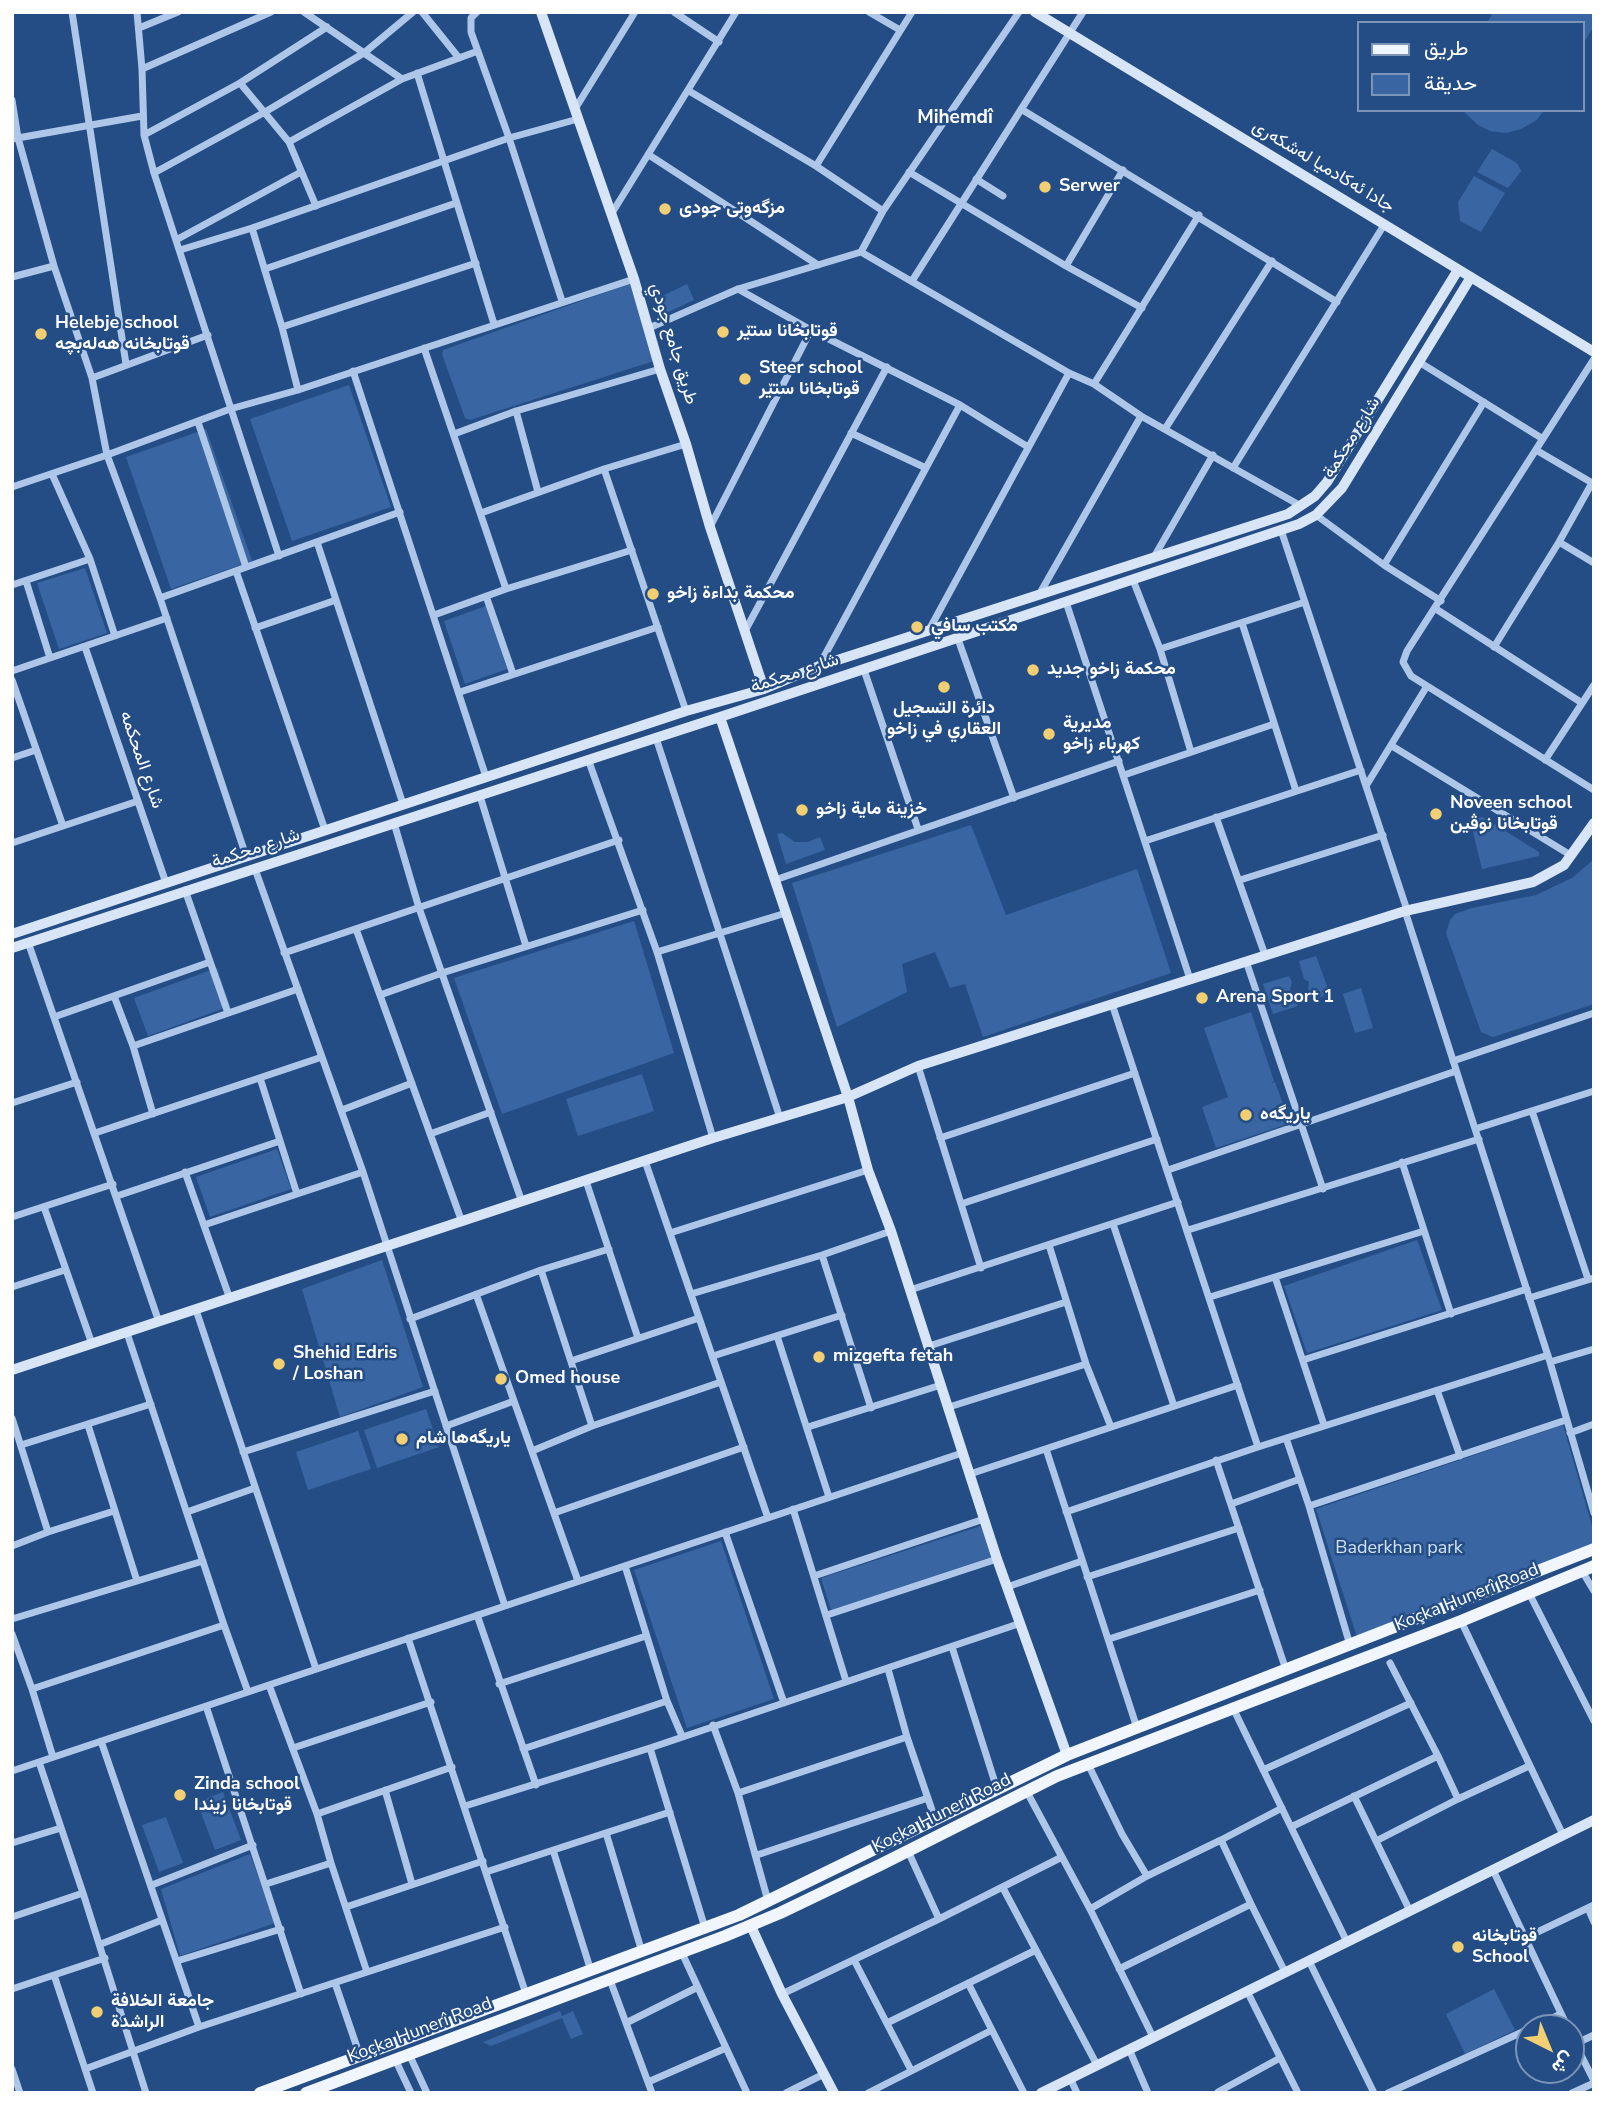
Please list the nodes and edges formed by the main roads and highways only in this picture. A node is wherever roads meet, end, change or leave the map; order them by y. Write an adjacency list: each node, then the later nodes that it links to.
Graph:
1 (1594, 1549): 3 (main road)
2 (1588, 1569): 4 (main road, Koçka Hunerî Road)
3 (873, 1849): 4 (main road); 5 (main road)
4 (880, 1865): 6 (main road, Koçka Hunerî Road)
5 (260, 2093)
6 (307, 2093)

